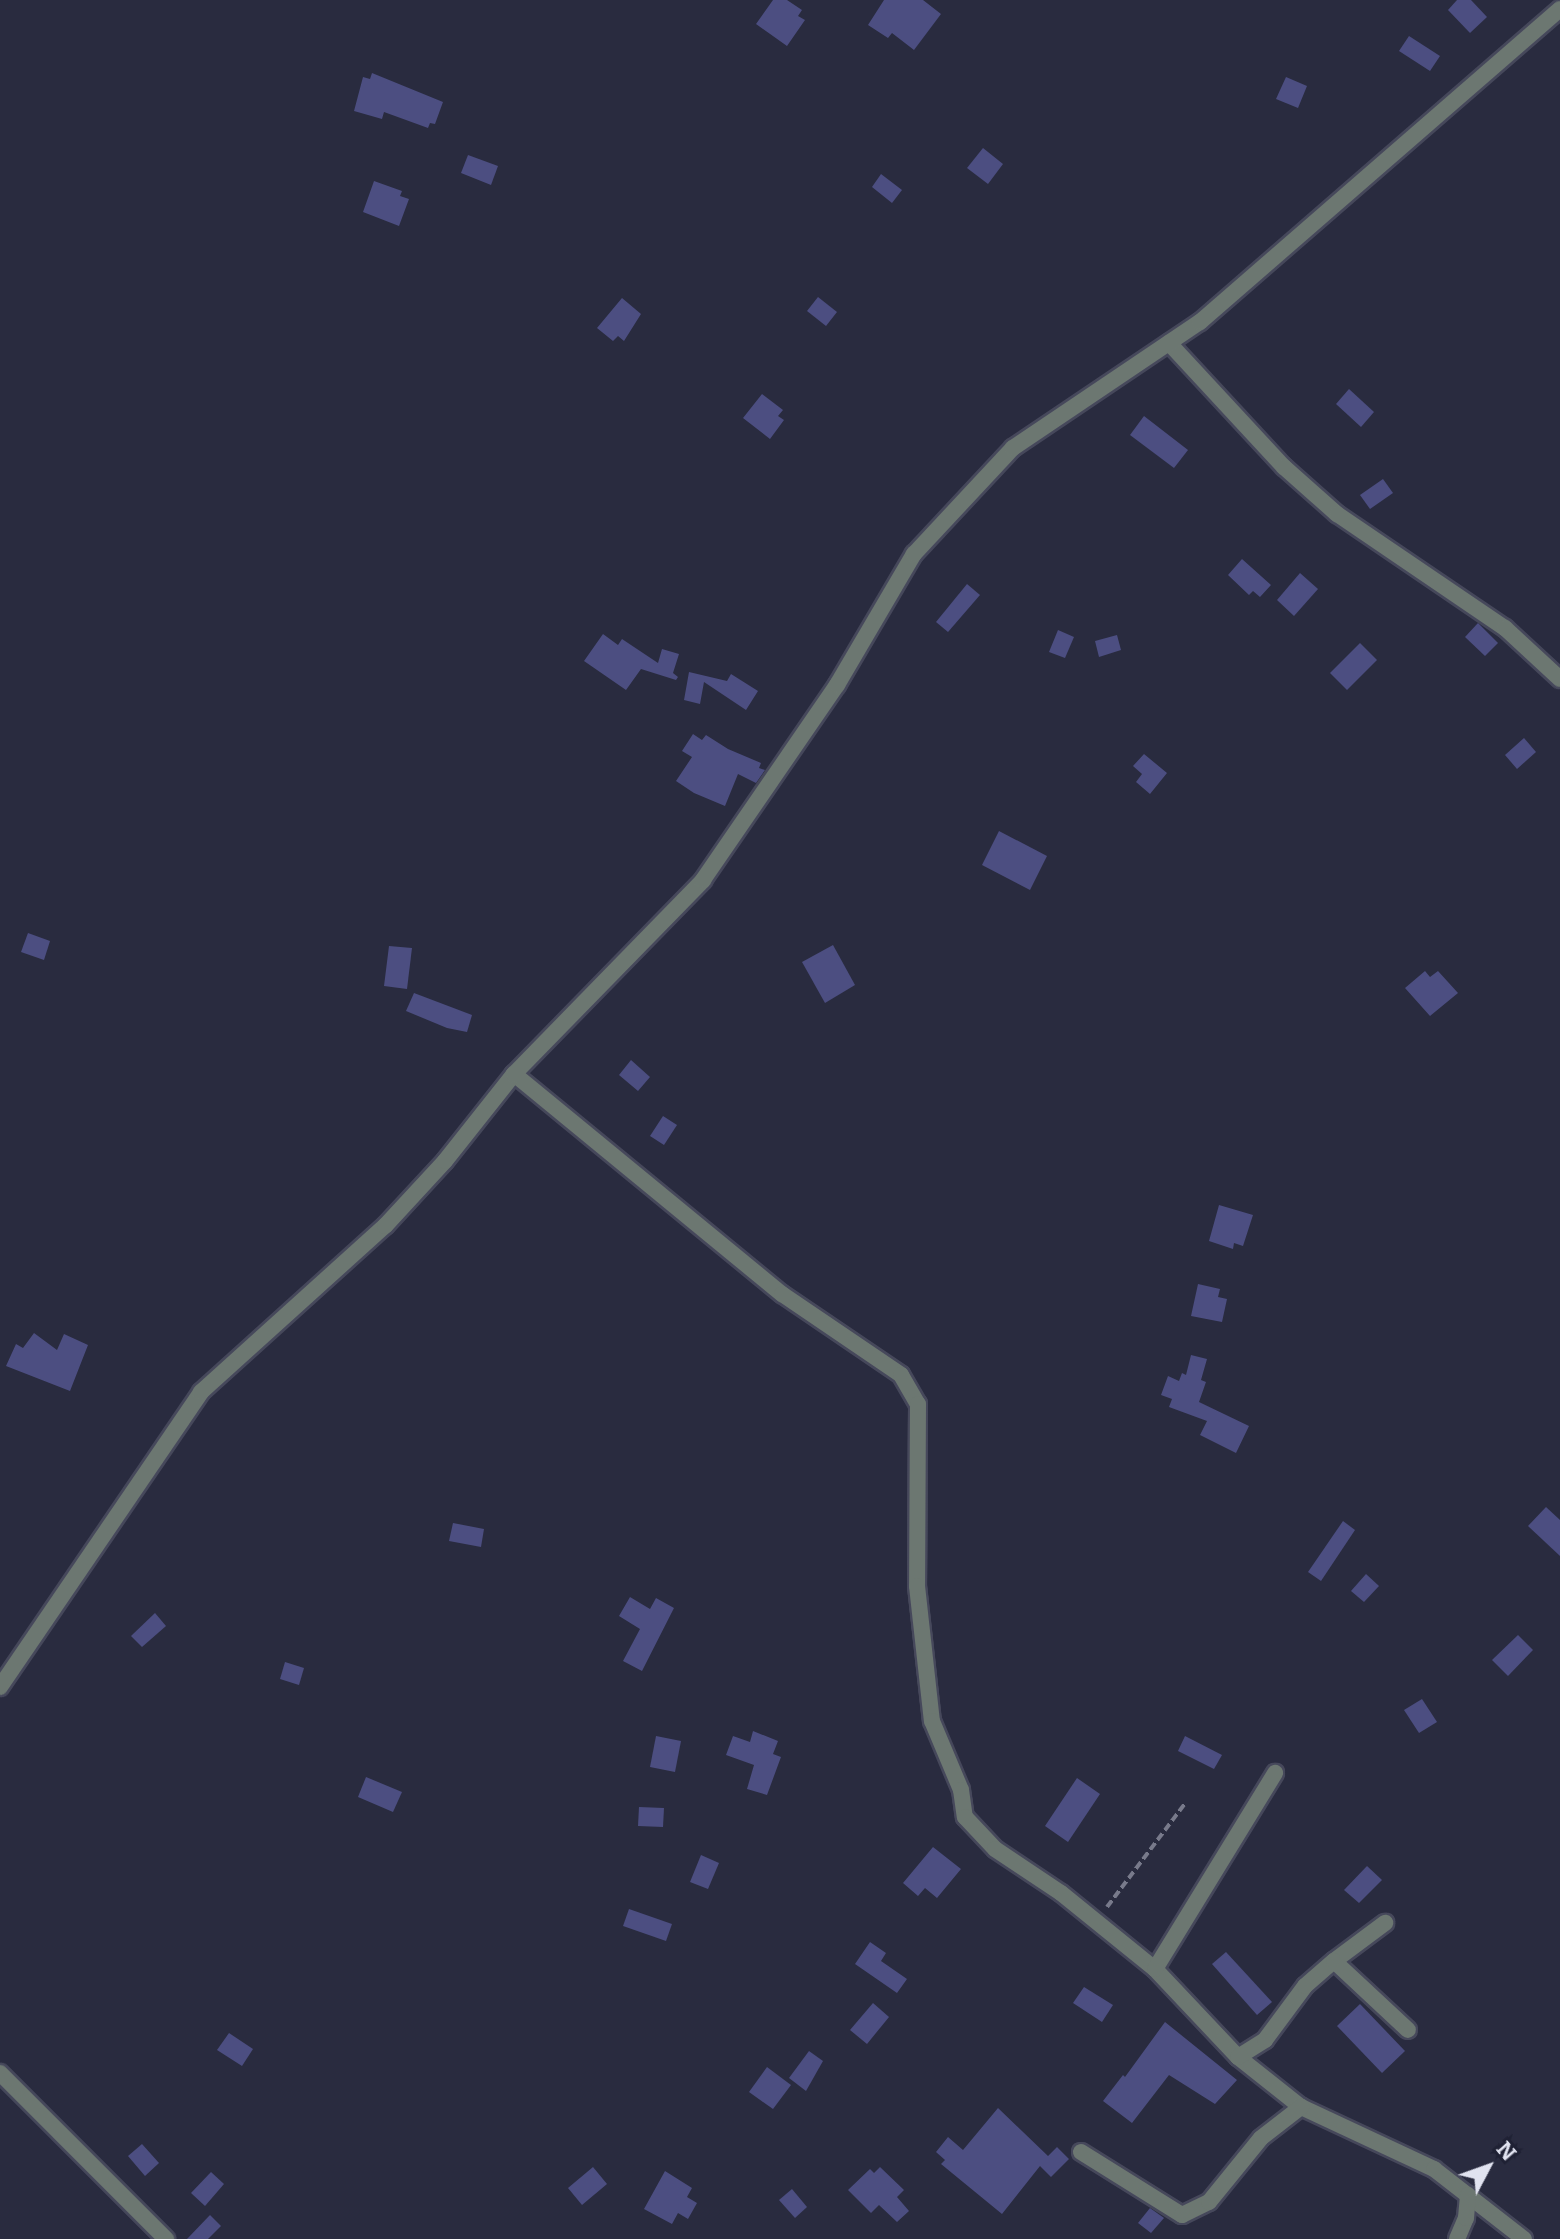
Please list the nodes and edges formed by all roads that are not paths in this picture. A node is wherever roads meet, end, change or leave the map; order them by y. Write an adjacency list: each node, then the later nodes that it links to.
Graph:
1 (1560, 9): 2 (street)
2 (1169, 343): 3 (street); 4 (street)
3 (1560, 679)
4 (514, 1074): 5 (street); 9 (street)
5 (0, 1687)
6 (1275, 1773): 9 (street)
7 (1385, 1923): 8 (street)
8 (1334, 1961): 10 (street); 11 (street)
9 (1155, 1969): 11 (street)
10 (1408, 2030)
11 (1238, 2057): 13 (street)
12 (0, 2073): 16 (street)
13 (1301, 2107): 14 (street); 15 (street)
14 (1081, 2152)
15 (1468, 2195): 17 (street); 18 (street)
16 (166, 2239)
17 (1457, 2239)
18 (1524, 2239)

